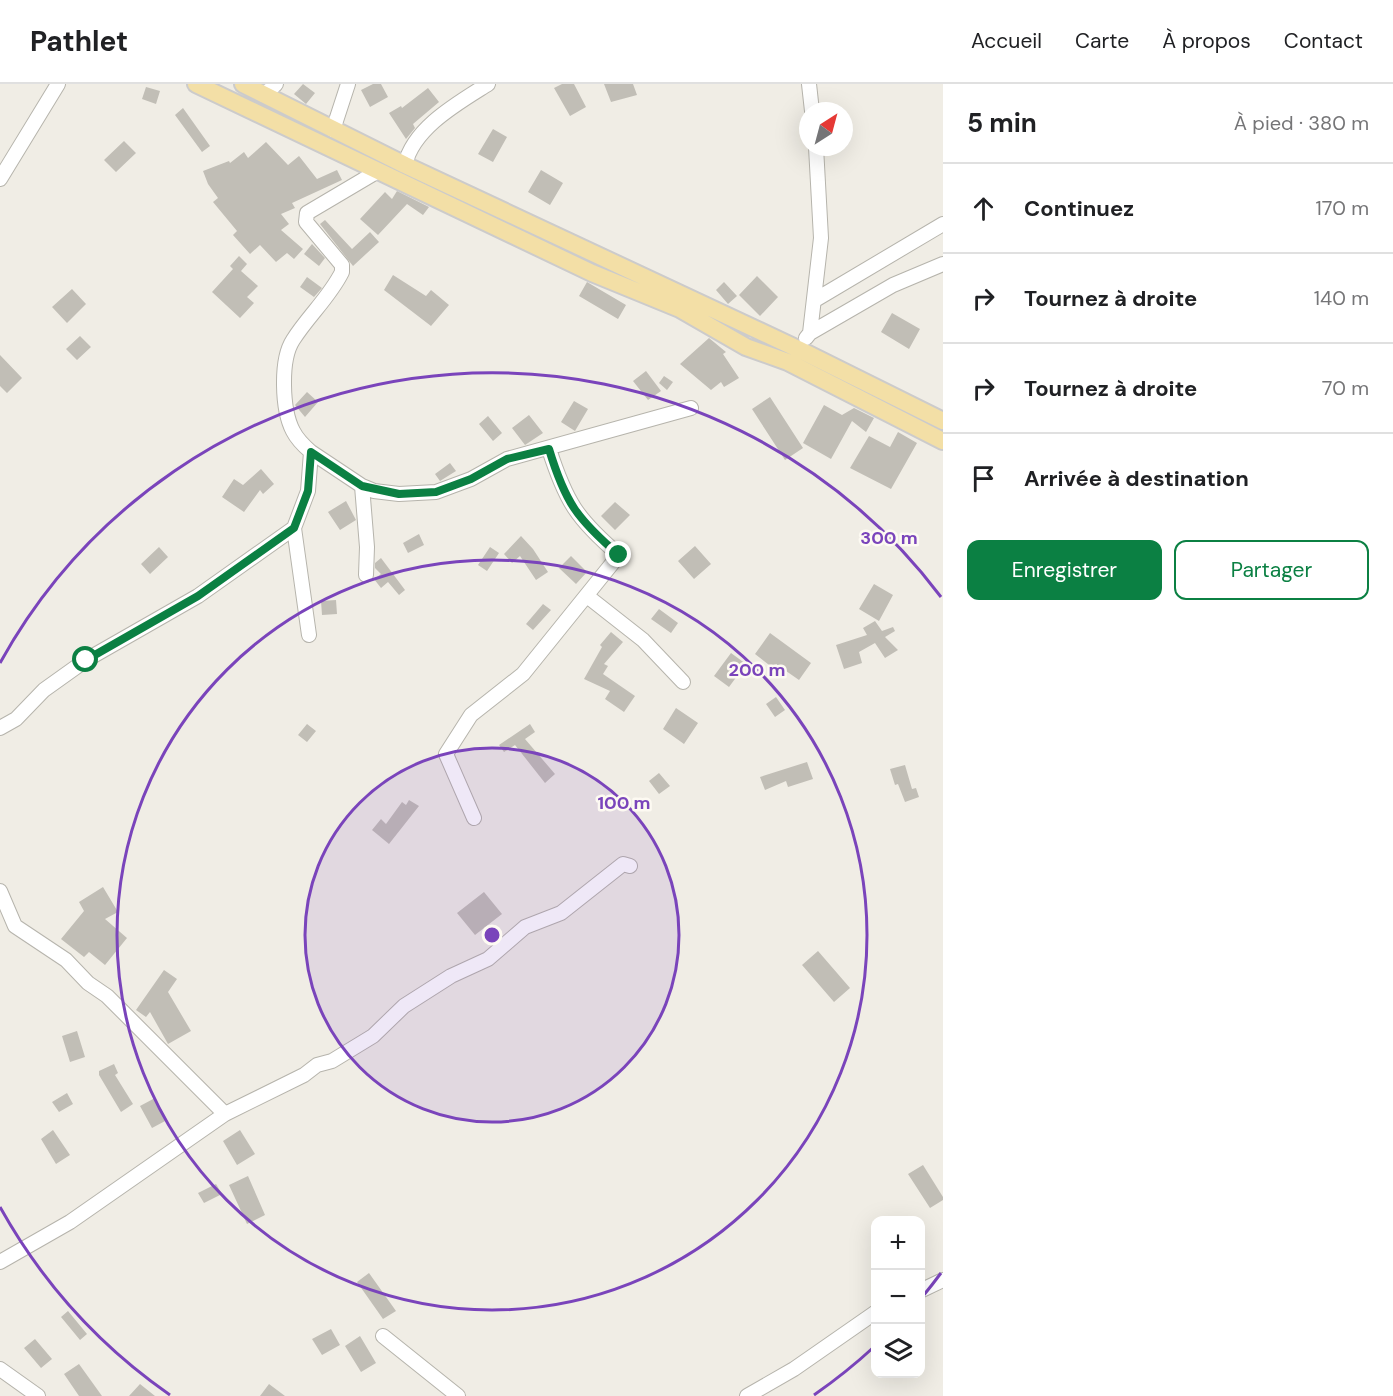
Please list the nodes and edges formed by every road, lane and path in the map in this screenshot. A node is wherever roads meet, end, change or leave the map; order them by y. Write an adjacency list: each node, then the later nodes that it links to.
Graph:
1 (58, 84): 13 (street)
2 (196, 84): 12 (main road)
3 (243, 84): 7 (main road)
4 (348, 84): 9 (street)
5 (488, 84): 11 (street)
6 (808, 84): 8 (street)
7 (270, 89): 9 (main road)
8 (811, 102)
9 (333, 130): 11 (main road)
10 (816, 156): 16 (street)
11 (405, 165): 18 (main road)
12 (378, 171): 21 (main road); 23 (street)
13 (0, 179)
14 (943, 224): 16 (street)
15 (943, 264): 17 (street)
16 (815, 300): 17 (street)
17 (810, 333): 18 (street)
18 (798, 349): 20 (main road)
19 (691, 408): 22 (street)
20 (943, 421)
21 (943, 441)
22 (549, 449): 24 (street); 27 (street)
23 (311, 452): 24 (street); 25 (street)
24 (362, 486): 26 (street)
25 (294, 528): 28 (street); 30 (street)
26 (366, 575)
27 (587, 596): 29 (street); 31 (street)
28 (309, 635)
29 (683, 682)
30 (0, 728)
31 (474, 818)
32 (630, 866): 34 (street)
33 (0, 891): 34 (street)
34 (225, 1114): 35 (street)
35 (0, 1262)
36 (943, 1280): 37 (street)
37 (925, 1289)
38 (871, 1315): 43 (street)
39 (383, 1336): 42 (street)
40 (0, 1369): 41 (street)
41 (38, 1396)
42 (458, 1396)
43 (747, 1396)

